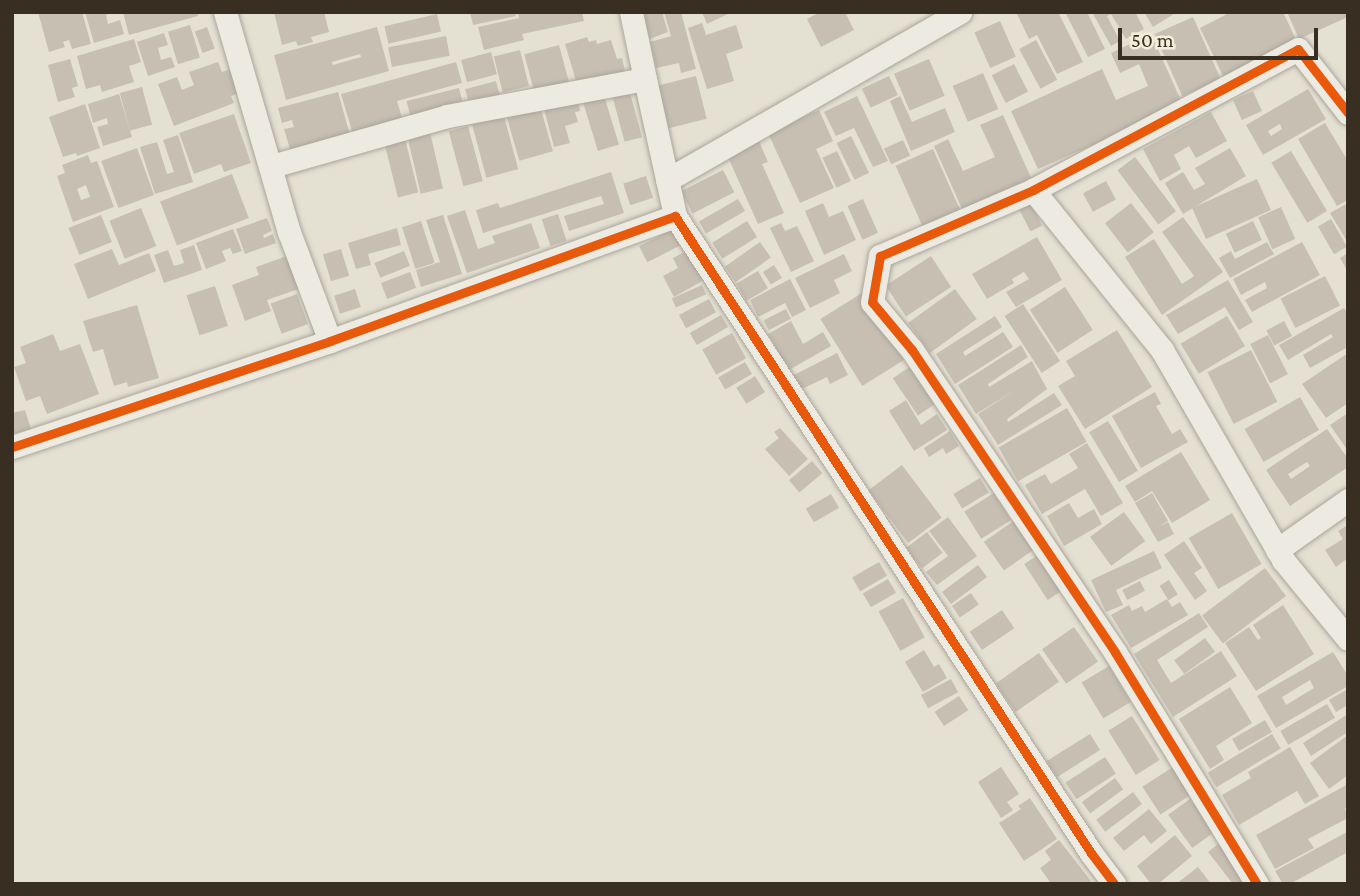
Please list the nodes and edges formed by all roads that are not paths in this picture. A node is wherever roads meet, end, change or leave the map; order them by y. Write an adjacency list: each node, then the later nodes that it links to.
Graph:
1 (225, 12): 6 (street)
2 (631, 12): 4 (street)
3 (960, 12): 7 (street)
4 (645, 79): 6 (street); 7 (street)
5 (1348, 113): 8 (street)
6 (272, 166): 10 (street)
7 (667, 180): 9 (street)
8 (1033, 190): 13 (street); 16 (street)
9 (675, 216): 10 (street); 15 (street)
10 (330, 341): 11 (street)
11 (12, 447)
12 (1348, 500): 13 (street)
13 (1277, 550): 14 (street)
14 (1348, 639)
15 (1114, 884)
16 (1257, 884)

